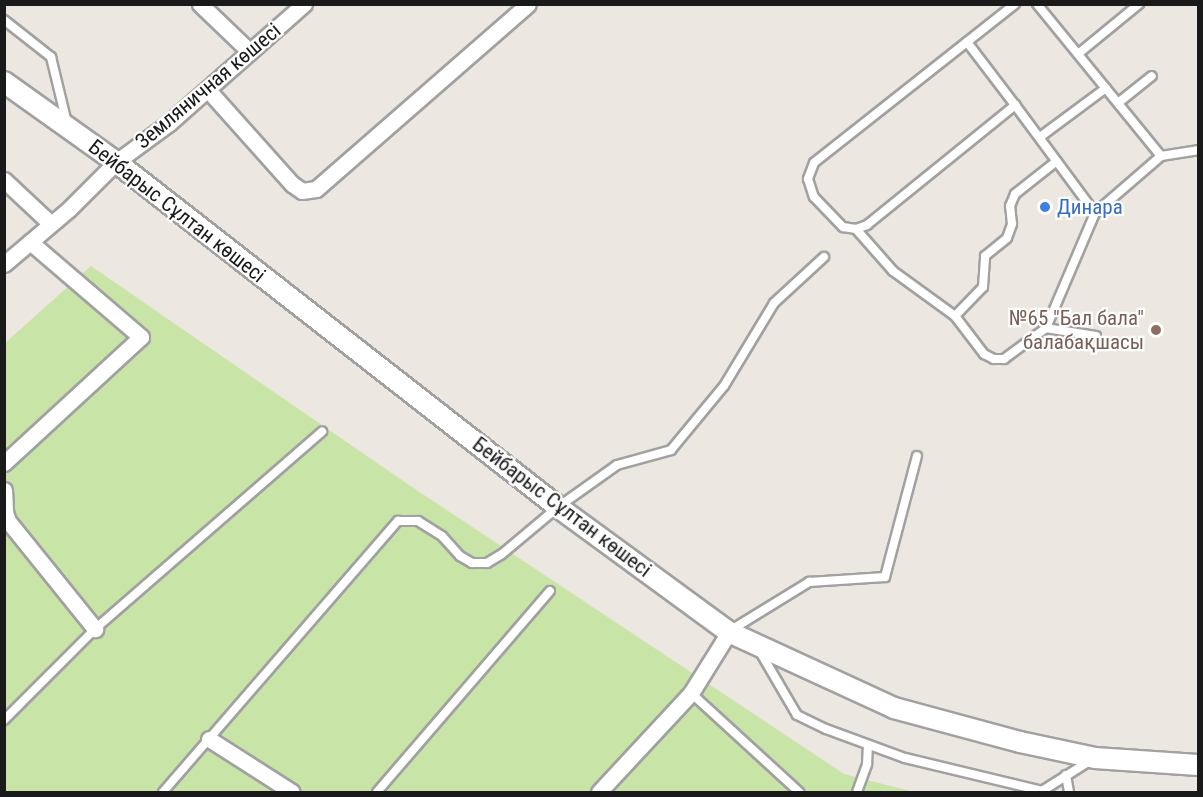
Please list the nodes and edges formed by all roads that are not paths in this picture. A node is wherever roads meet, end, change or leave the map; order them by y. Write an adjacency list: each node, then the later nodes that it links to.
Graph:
1 (200, 4): 9 (street)
2 (304, 4): 9 (street, Земляничная көшесі)
3 (528, 4): 14 (street)
4 (1015, 4): 8 (lane)
5 (1037, 4): 10 (lane)
6 (1139, 4): 10 (lane)
7 (4, 20): 17 (lane)
8 (967, 42): 16 (lane); 26 (lane)
9 (250, 52): 14 (street, Земляничная көшесі)
10 (1078, 54): 13 (lane)
11 (1152, 76): 15 (lane)
12 (4, 82): 17 (street, Бейбарыс Сұлтан көшесі)
13 (1106, 88): 15 (lane); 18 (lane)
14 (208, 90): 22 (street, Земляничная көшесі)
15 (1118, 103): 20 (lane)
16 (1015, 105): 18 (lane); 26 (lane)
17 (68, 127): 22 (street, Бейбарыс Сұлтан көшесі)
18 (1040, 137): 21 (lane)
19 (1198, 150): 20 (lane)
20 (1161, 156): 24 (lane)
21 (1057, 160): 24 (lane); 30 (lane)
22 (116, 162): 25 (street, Земляничная көшесі); 37 (street, Бейбарыс Сұлтан көшесі)
23 (4, 180): 25 (street)
24 (1095, 213): 31 (lane)
25 (51, 224): 27 (street, Земляничная көшесі)
26 (856, 229): 30 (lane)
27 (30, 242): 29 (street, Земляничная көшесі); 35 (street)
28 (824, 257): 37 (lane)
29 (4, 264)
30 (955, 316): 31 (lane)
31 (1046, 328): 32 (lane)
32 (1096, 336)
33 (322, 432): 39 (lane)
34 (917, 456): 40 (lane)
35 (4, 463)
36 (4, 490): 39 (street)
37 (558, 507): 40 (street, Бейбарыс Сұлтан көшесі); 44 (lane)
38 (550, 591): 51 (lane)
39 (95, 629): 43 (lane)
40 (729, 632): 41 (street, Бейбарыс Сұлтан көшесі); 42 (street)
41 (755, 644): 45 (lane); 46 (street, Бейбарыс Сұлтан көшесі)
42 (691, 693): 52 (street); 53 (lane)
43 (4, 720)
44 (208, 739): 49 (lane); 50 (street)
45 (868, 745): 48 (lane); 54 (lane)
46 (1095, 758): 47 (street, Бейбарыс Сұлтан көшесі); 48 (lane)
47 (1198, 765)
48 (1066, 775): 55 (lane)
49 (163, 792)
50 (292, 792)
51 (377, 792)
52 (599, 792)
53 (799, 792)
54 (856, 792)
55 (1069, 792)

